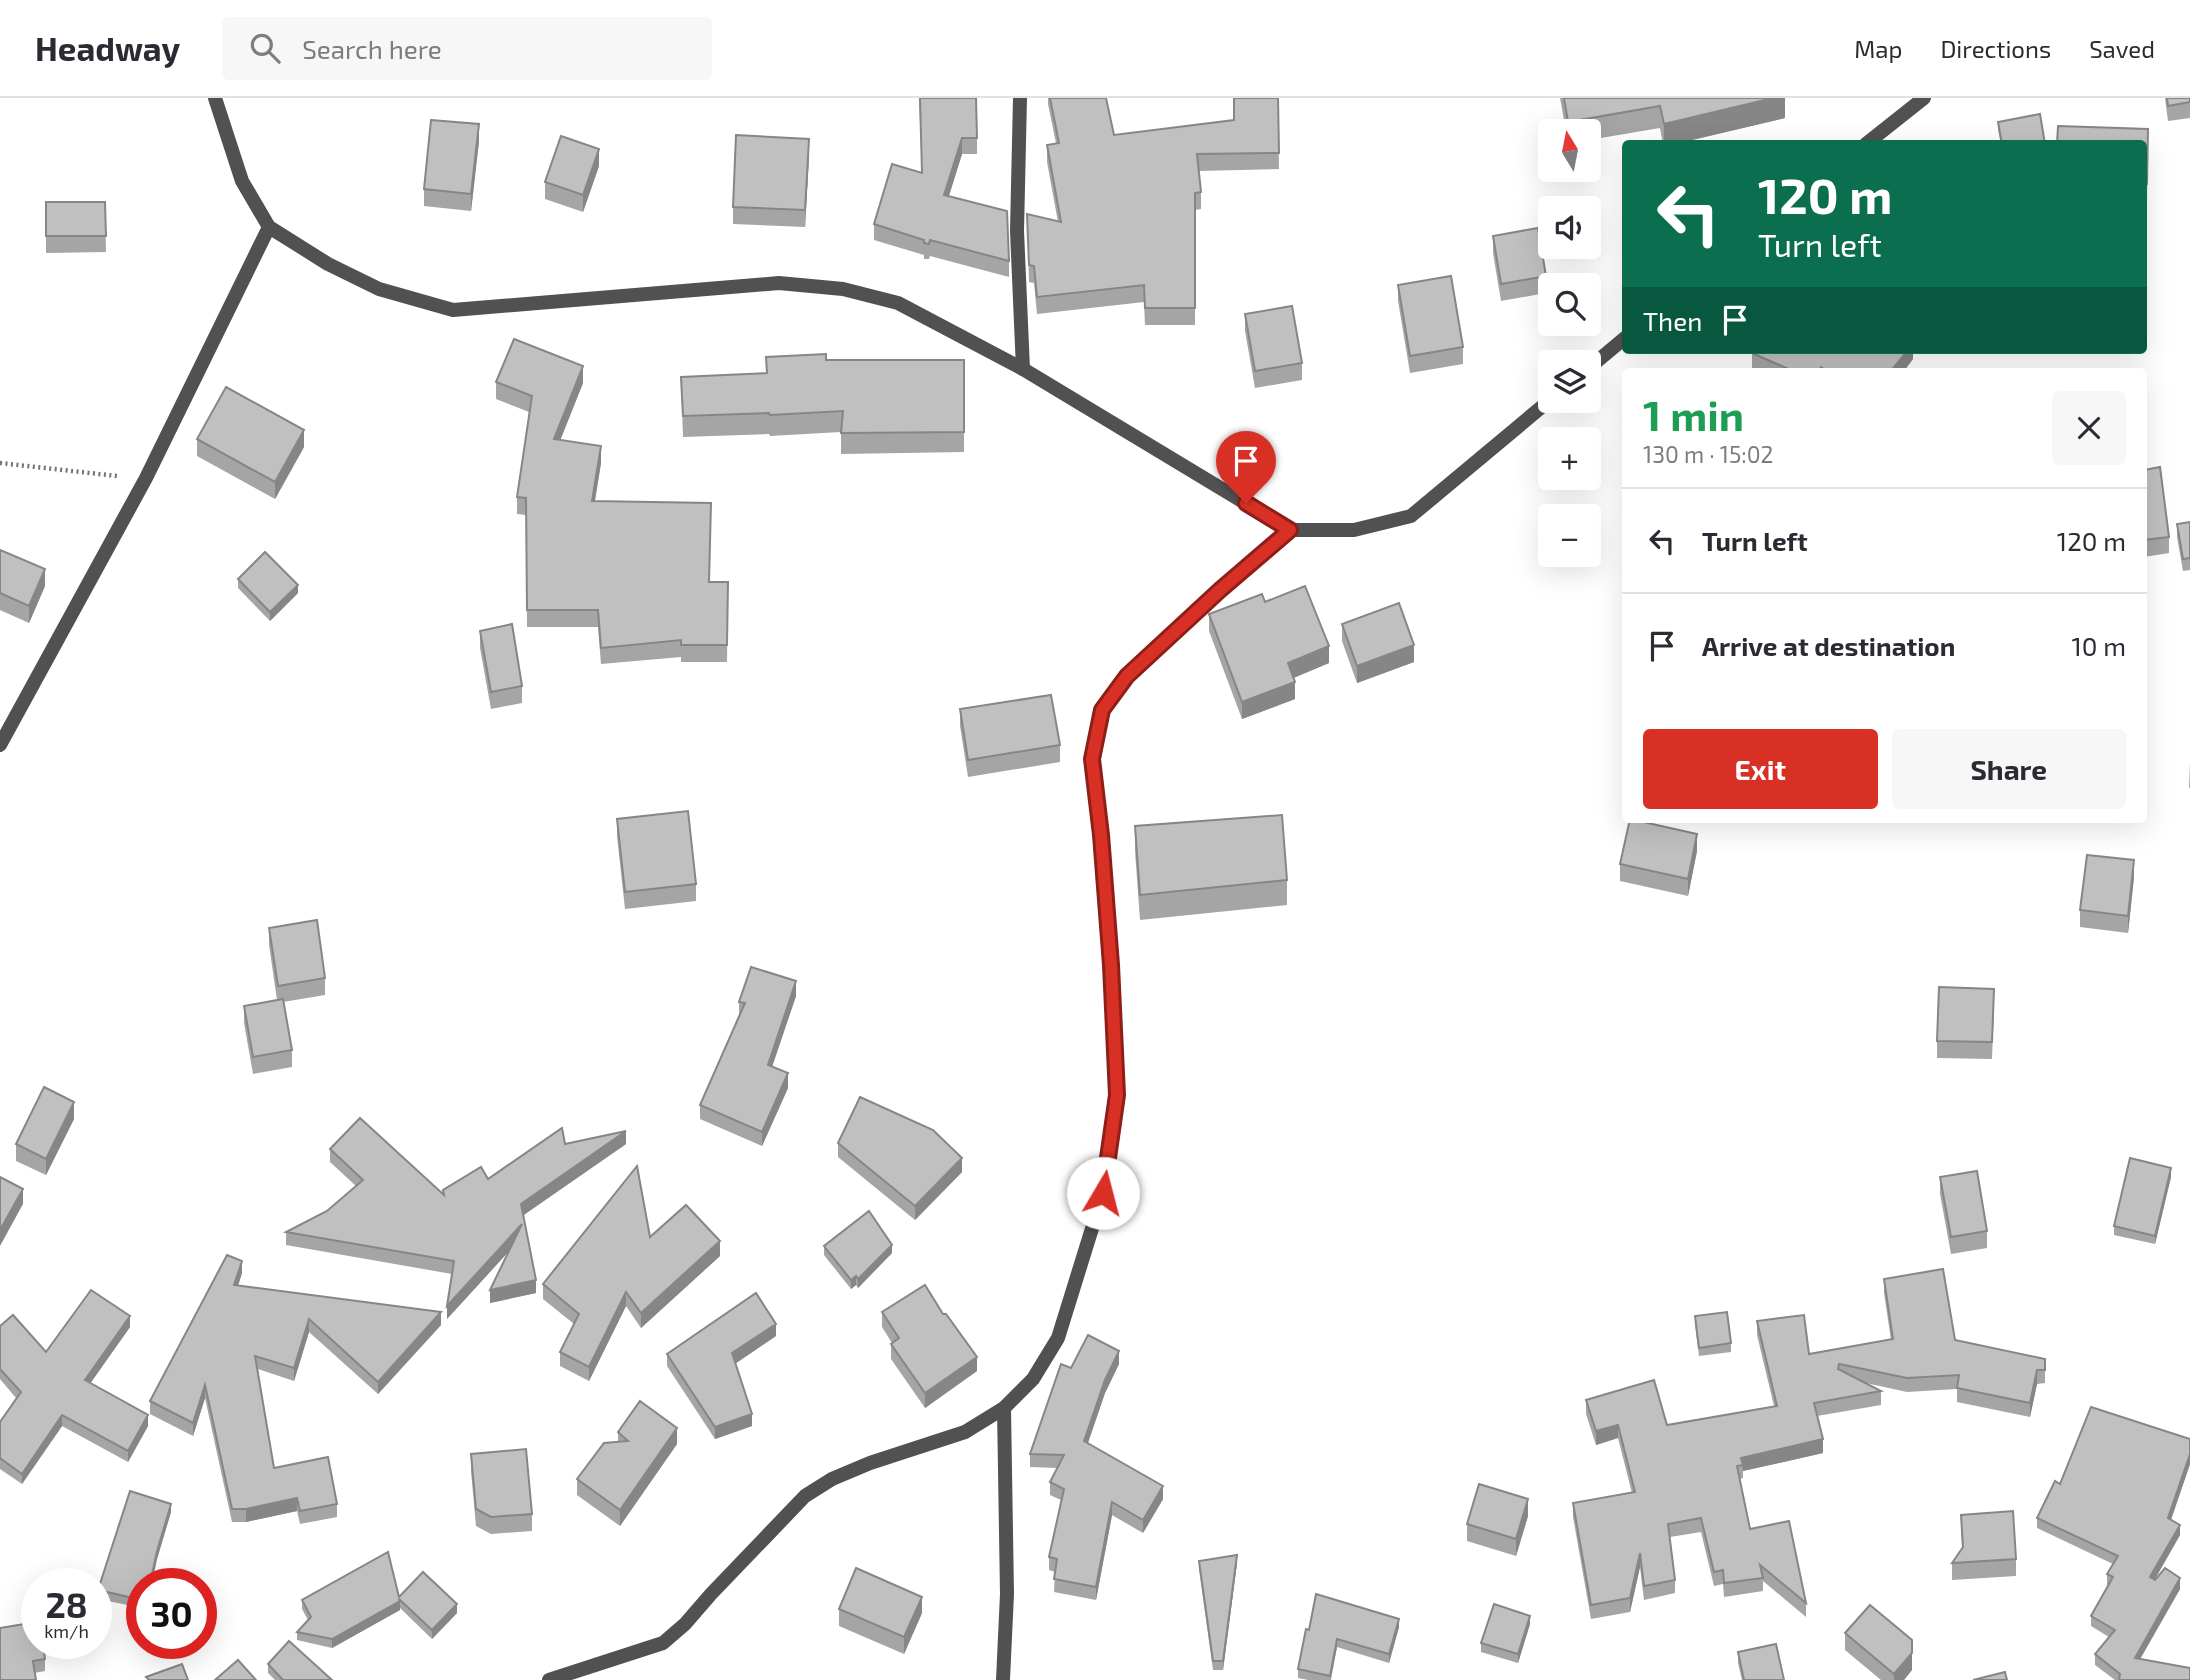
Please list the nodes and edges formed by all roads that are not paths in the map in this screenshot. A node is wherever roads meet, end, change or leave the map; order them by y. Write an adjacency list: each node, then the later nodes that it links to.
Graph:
1 (215, 98): 5 (street)
2 (1020, 98): 8 (street)
3 (1923, 98): 4 (street)
4 (1871, 140)
5 (269, 227): 8 (street); 11 (street)
6 (1622, 340): 7 (street)
7 (1601, 358)
8 (1023, 369): 10 (street)
9 (1538, 410): 10 (street)
10 (1290, 530): 12 (street)
11 (0, 745)
12 (1004, 1409): 13 (street); 14 (street)
13 (549, 1680)
14 (1003, 1680)

